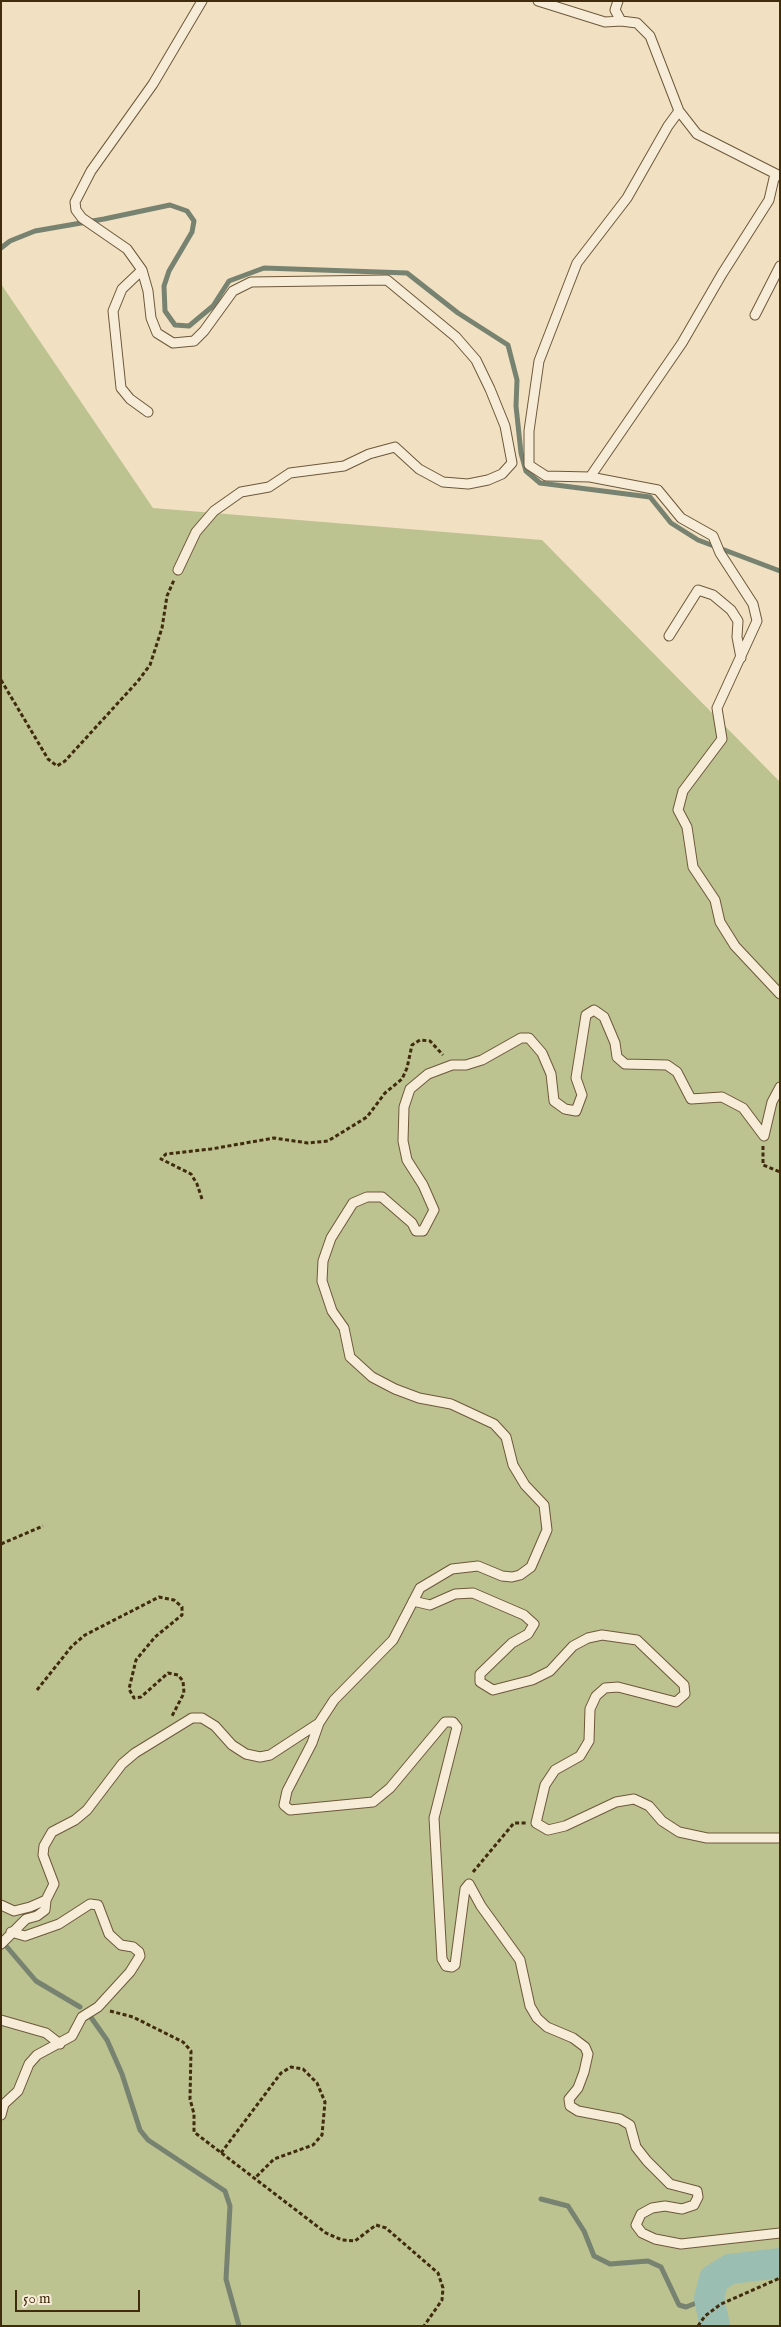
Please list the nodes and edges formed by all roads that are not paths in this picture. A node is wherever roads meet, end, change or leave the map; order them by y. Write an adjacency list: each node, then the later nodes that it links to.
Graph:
1 (202, 1): 8 (lane)
2 (538, 1): 4 (lane)
3 (618, 1): 4 (lane)
4 (621, 21): 5 (lane)
5 (679, 111): 6 (lane); 12 (lane)
6 (777, 175): 13 (lane)
7 (780, 266): 9 (lane)
8 (142, 270): 10 (lane); 11 (lane)
9 (755, 315)
10 (148, 412)
11 (512, 463): 12 (lane); 14 (lane)
12 (529, 465): 13 (lane)
13 (590, 477): 16 (lane)
14 (178, 570)
15 (669, 636): 16 (lane)
16 (741, 658): 17 (lane)
17 (780, 994)
18 (780, 1087): 19 (lane)
19 (414, 1601): 20 (lane); 21 (lane)
20 (318, 1722): 22 (lane); 29 (lane)
21 (780, 1838)
22 (46, 1900): 23 (lane); 24 (lane)
23 (1, 1906)
24 (11, 1932): 25 (lane); 27 (lane)
25 (1, 1944)
26 (1, 2020): 27 (lane)
27 (60, 2044): 28 (lane)
28 (1, 2115)
29 (780, 2233)

